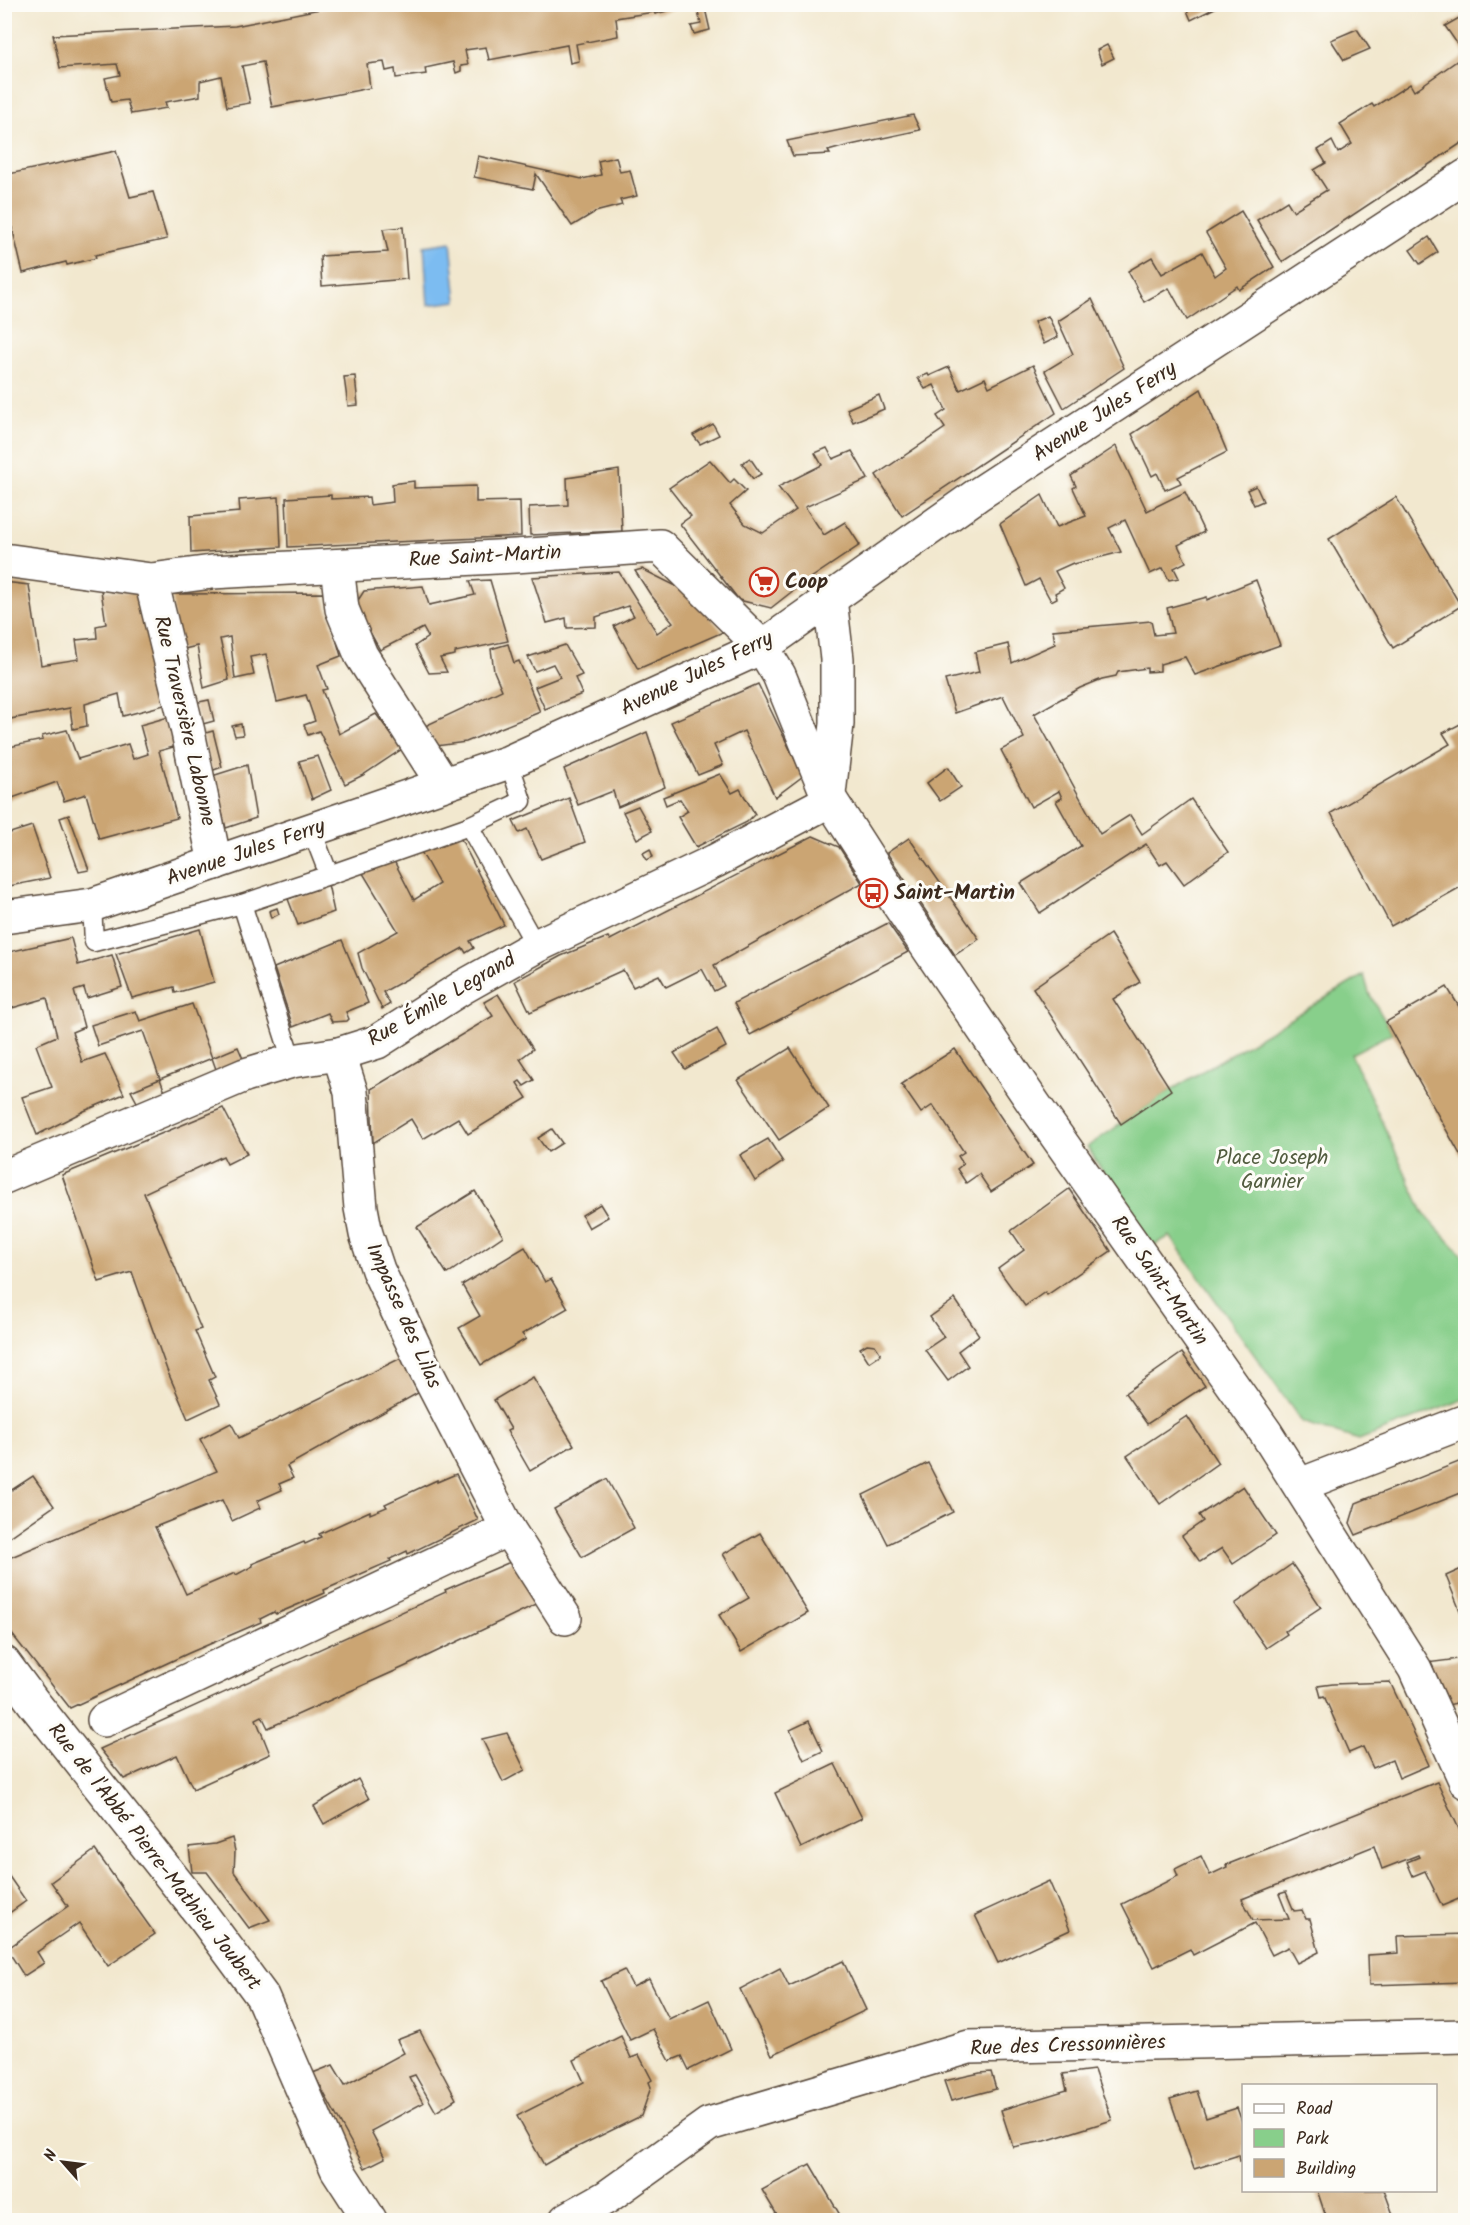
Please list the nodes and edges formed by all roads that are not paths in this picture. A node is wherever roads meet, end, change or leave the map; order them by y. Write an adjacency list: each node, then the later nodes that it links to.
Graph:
1 (1466, 176): 5 (street, Avenue Jules Ferry)
2 (4, 560): 4 (street, Rue Saint-Martin)
3 (337, 566): 4 (street, Rue Saint-Martin); 6 (street, Rue Saint-Martin); 8 (street)
4 (151, 580): 12 (street, Rue Traversière Labonne)
5 (830, 599): 6 (street, Avenue Jules Ferry); 9 (street)
6 (762, 647): 7 (street, Avenue Jules Ferry); 9 (street, Rue Saint-Martin)
7 (509, 762): 8 (street, Avenue Jules Ferry); 10 (lane)
8 (442, 784): 11 (street, Avenue Jules Ferry)
9 (828, 795): 17 (street, Rue Émile Legrand); 22 (street, Rue Saint-Martin)
10 (469, 826): 13 (lane); 17 (lane)
11 (312, 831): 12 (street, Avenue Jules Ferry); 13 (lane)
12 (215, 863): 15 (street, Avenue Jules Ferry)
13 (329, 874): 14 (lane)
14 (242, 904): 15 (lane); 19 (lane)
15 (92, 905): 16 (street, Avenue Jules Ferry)
16 (4, 918)
17 (536, 946): 18 (street, Rue Émile Legrand)
18 (339, 1054): 19 (street, Rue Émile Legrand); 23 (street, Impasse des Lilas)
19 (292, 1061): 20 (street, Rue Émile Legrand)
20 (4, 1177)
21 (1466, 1421): 22 (street)
22 (1300, 1485): 27 (street, Rue Saint-Martin)
23 (508, 1529): 24 (street, Impasse des Lilas); 26 (street)
24 (565, 1618)
25 (4, 1663): 29 (street, Rue de l'Abbé Pierre-Mathieu Joubert)
26 (104, 1720)
27 (1466, 1782)
28 (1466, 2036): 30 (street, Rue des Cressonnières)
29 (370, 2220)
30 (566, 2220)

